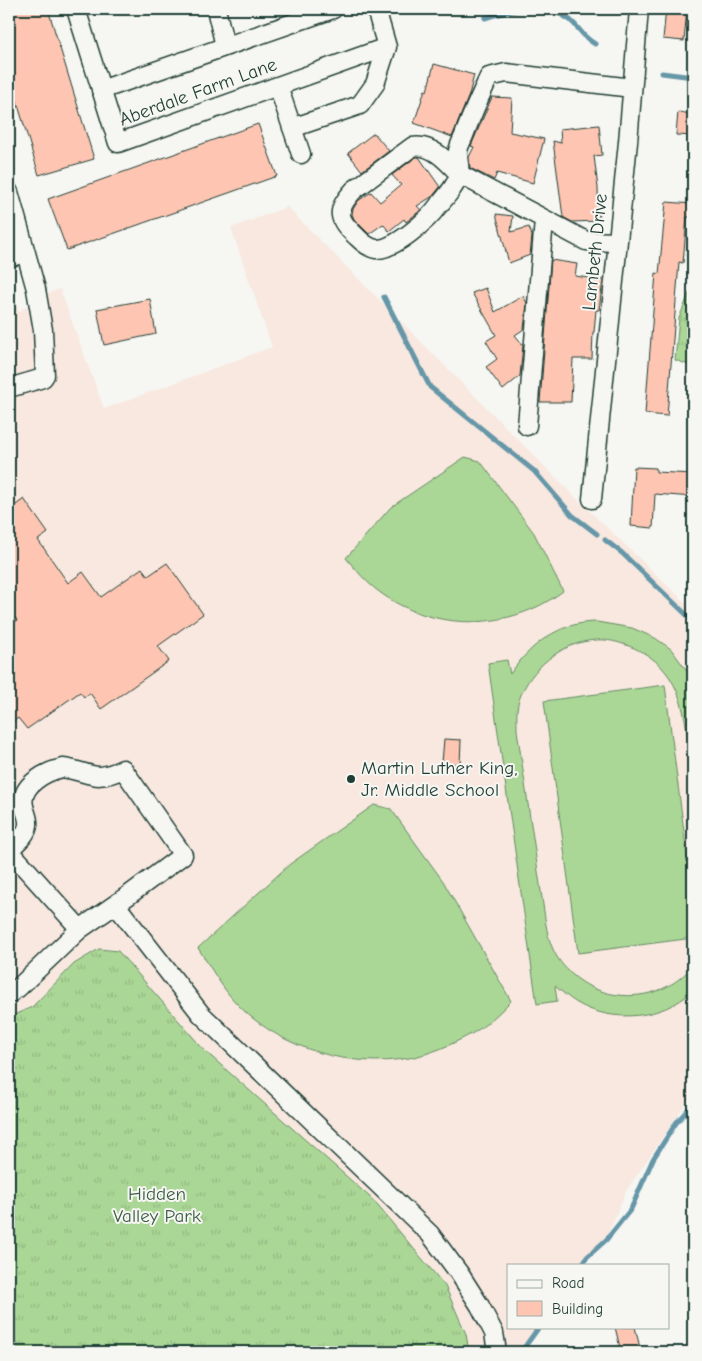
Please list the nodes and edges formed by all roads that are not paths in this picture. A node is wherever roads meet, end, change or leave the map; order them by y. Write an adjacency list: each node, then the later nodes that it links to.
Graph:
1 (76, 9): 10 (street, Aberdale Farm Lane)
2 (216, 9): 6 (street)
3 (333, 9): 6 (street)
4 (376, 9): 7 (street)
5 (639, 9): 8 (street, Lambeth Drive)
6 (225, 46): 10 (street)
7 (388, 47): 9 (street, Aberdale Farm Lane); 11 (street)
8 (632, 85): 13 (street); 16 (street, Lambeth Drive)
9 (278, 86): 10 (street, Aberdale Farm Lane); 11 (street)
10 (101, 90)
11 (292, 128): 12 (street)
12 (301, 154)
13 (459, 174): 13 (street); 15 (street)
14 (9, 192): 17 (street)
15 (544, 220): 16 (street); 19 (street)
16 (617, 242): 20 (street, Lambeth Drive)
17 (17, 255): 18 (street)
18 (9, 388)
19 (527, 426)
20 (592, 499)
21 (116, 905): 22 (street); 22 (street); 24 (street)
22 (80, 929): 23 (street)
23 (9, 994)
24 (497, 1352)

